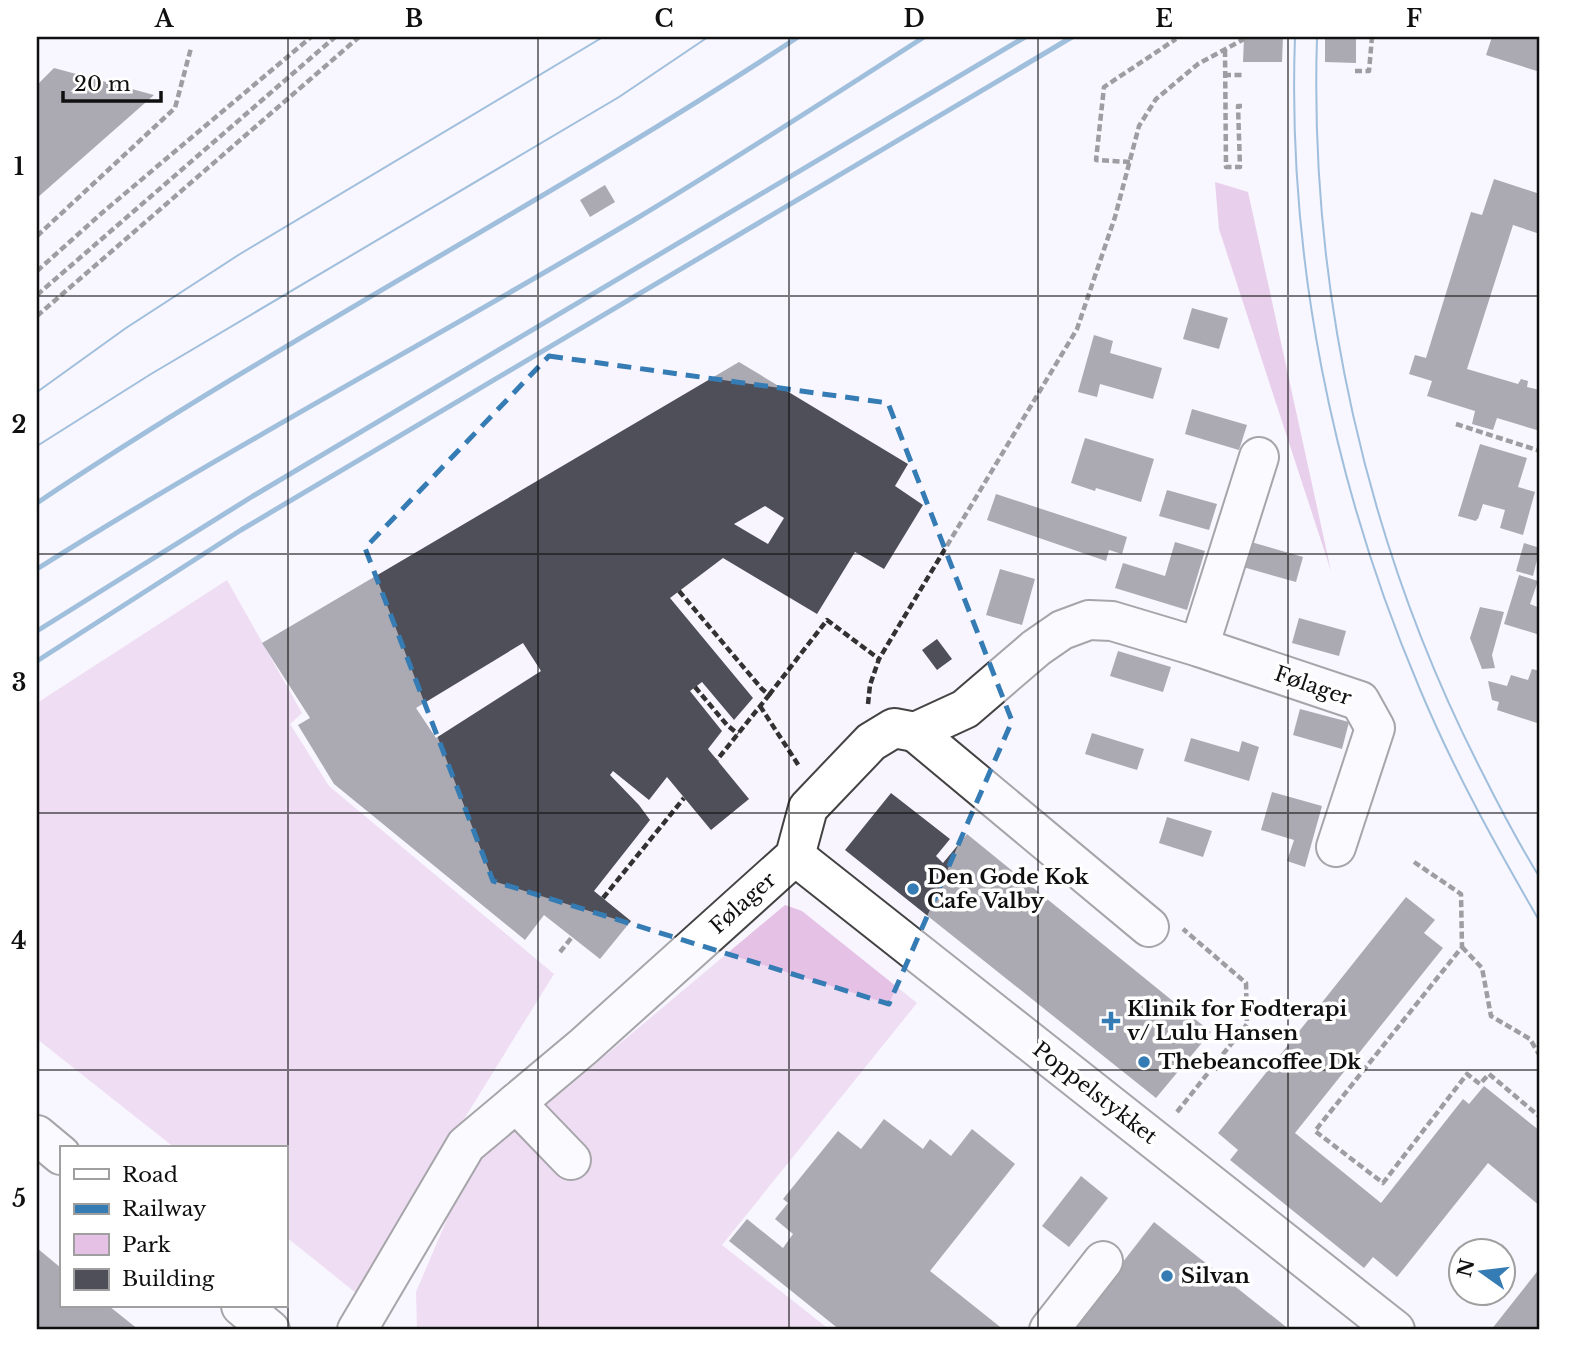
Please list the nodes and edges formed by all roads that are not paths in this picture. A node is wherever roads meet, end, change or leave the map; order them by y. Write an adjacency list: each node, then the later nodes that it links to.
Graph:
1 (1259, 457): 2 (street)
2 (1199, 647): 3 (street, Følager); 4 (street, Følager)
3 (915, 732): 5 (street, Følager); 6 (street)
4 (1336, 848)
5 (795, 856): 7 (street, Følager); 16 (street, Poppelstykket)
6 (1149, 927)
7 (516, 1103): 10 (street); 14 (street, Følager)
8 (37, 1135): 9 (street)
9 (60, 1154)
10 (571, 1160)
11 (1103, 1261): 15 (street)
12 (243, 1308): 13 (street)
13 (270, 1330)
14 (357, 1330)
15 (1049, 1330)
16 (1395, 1330)

